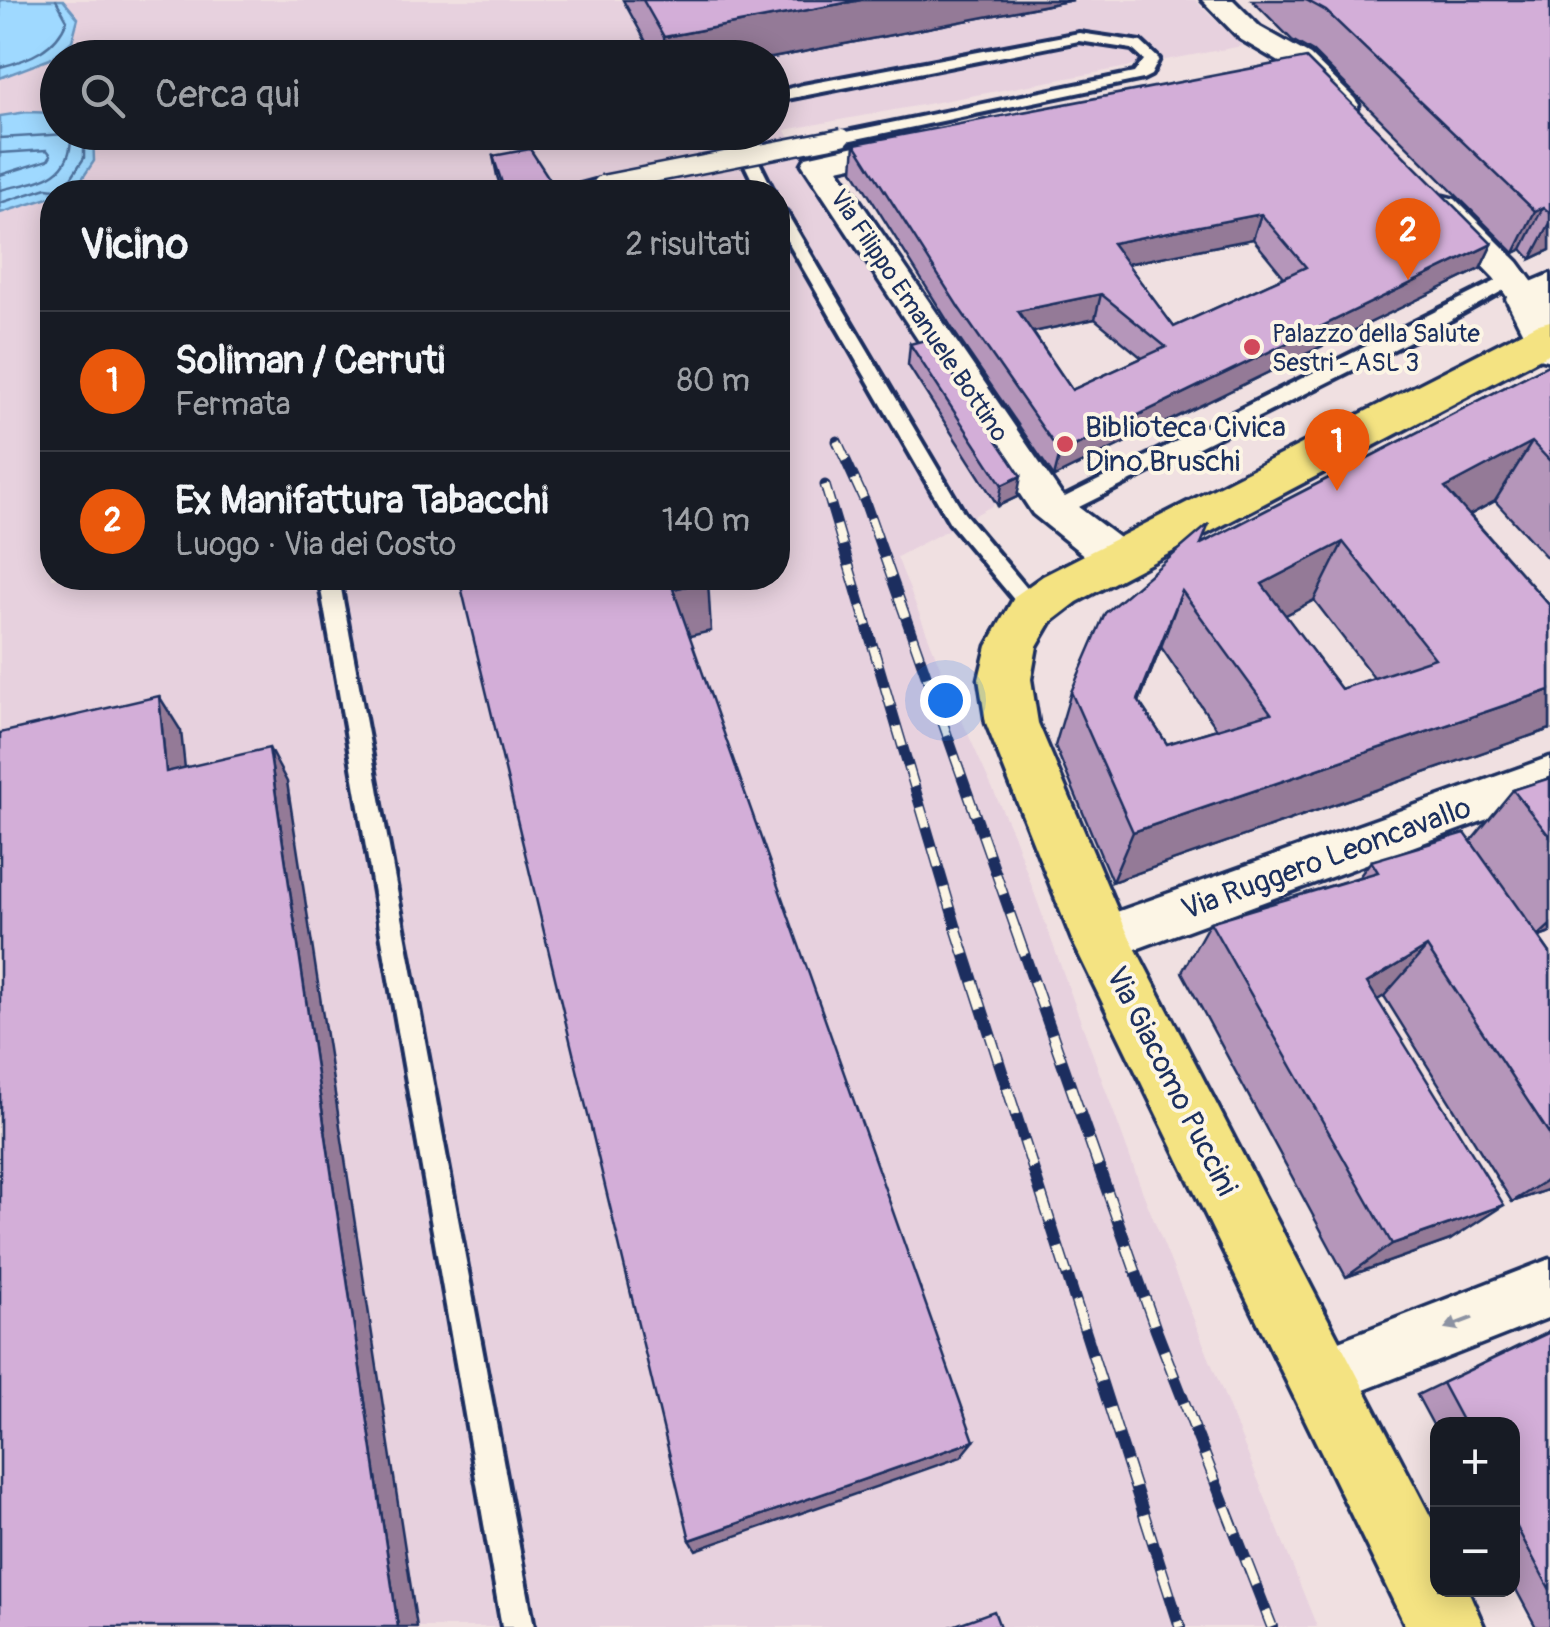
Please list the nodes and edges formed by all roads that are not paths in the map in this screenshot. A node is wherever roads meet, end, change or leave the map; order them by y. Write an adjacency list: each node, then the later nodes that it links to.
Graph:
1 (1216, 0): 2 (street)
2 (1299, 61): 3 (street); 6 (street)
3 (1242, 73)
4 (1184, 86): 15 (street, Via Filippo Emanuele Bottino)
5 (790, 92): 7 (lane, bridge)
6 (1368, 130)
7 (790, 147)
8 (743, 150): 11 (lane)
9 (776, 150): 10 (lane, bridge)
10 (622, 180)
11 (759, 180)
12 (1423, 186): 14 (street)
13 (790, 233): 18 (lane)
14 (1539, 314): 15 (lane); 16 (main road, Via Giacomo Puccini)
15 (1056, 510): 16 (street, Via Filippo Emanuele Bottino)
16 (1116, 558): 18 (main road, Via Giacomo Puccini)
17 (330, 590): 23 (lane)
18 (1033, 609): 20 (main road, Via Giacomo Puccini)
19 (1550, 776): 20 (street, Via Ruggero Leoncavallo)
20 (1101, 940): 22 (main road, Via Giacomo Puccini)
21 (1550, 1288): 22 (street, one-way to 22)
22 (1321, 1378): 24 (main road, Via Giacomo Puccini)
23 (518, 1627)
24 (1446, 1627)

